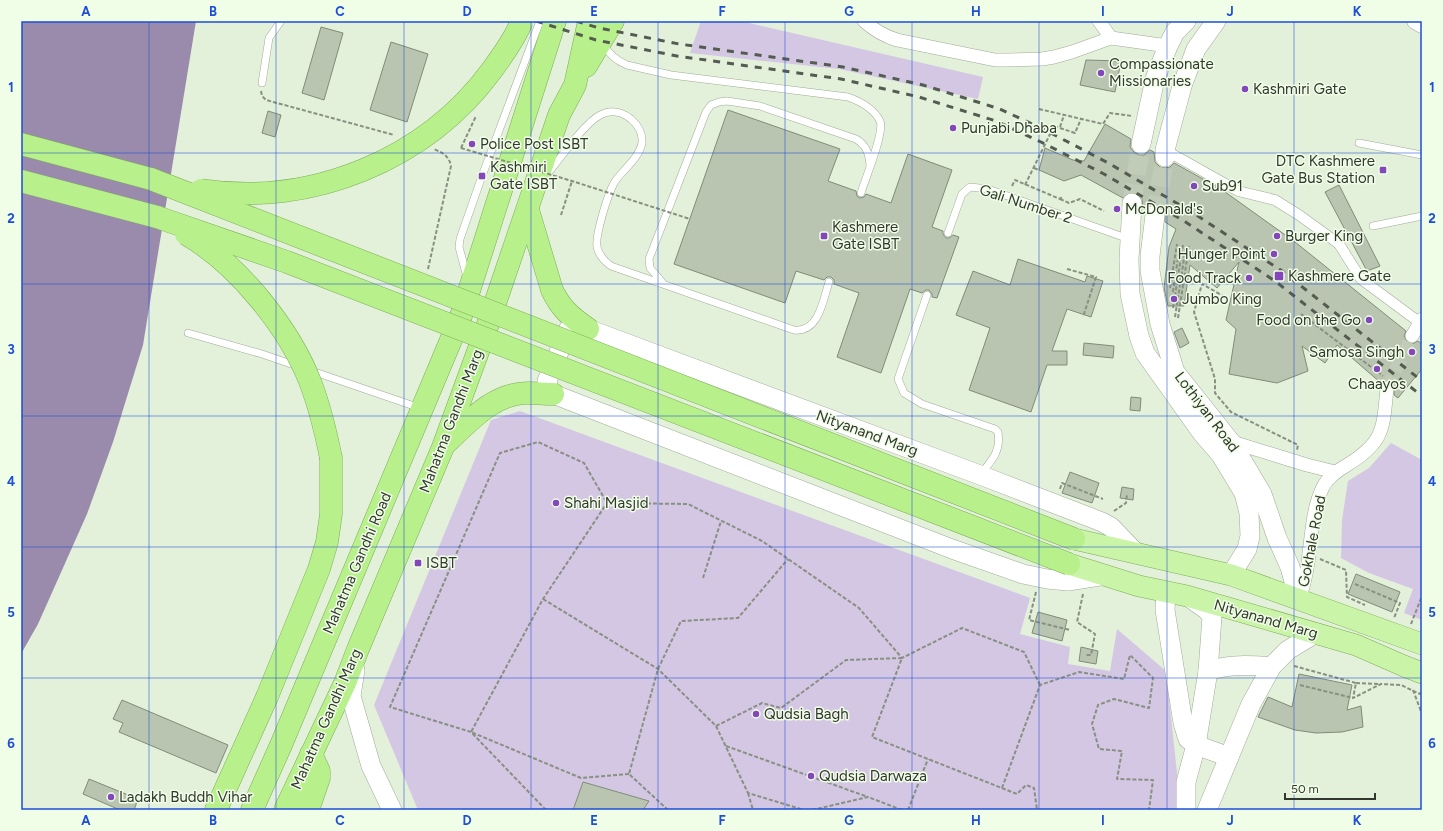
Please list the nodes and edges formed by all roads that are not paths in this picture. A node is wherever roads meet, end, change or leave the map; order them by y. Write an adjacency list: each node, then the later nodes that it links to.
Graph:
1 (281, 21): 15 (lane)
2 (522, 21): 23 (highway, bridge)
3 (540, 21): 36 (lane)
4 (555, 21): 36 (highway)
5 (589, 21): 16 (highway, Mahatma Gandhi Marg)
6 (864, 21): 13 (street)
7 (1099, 21): 13 (street)
8 (1186, 21): 14 (main road)
9 (1216, 21): 20 (main road)
10 (1415, 21): 11 (street)
11 (1422, 25)
12 (608, 30): 16 (highway); 22 (lane)
13 (1111, 38): 14 (street)
14 (1168, 46): 19 (main road)
15 (262, 83)
16 (575, 85): 26 (highway, Mahatma Gandhi Marg)
17 (1359, 143): 21 (lane)
18 (21, 144): 23 (highway)
19 (1141, 144)
20 (1165, 154): 38 (street)
21 (1422, 155)
22 (870, 165): 25 (lane); 35 (lane)
23 (151, 178): 49 (highway, bridge)
24 (21, 180): 30 (highway)
25 (861, 193)
26 (530, 201): 35 (lane); 39 (highway); 46 (highway, Mahatma Gandhi Marg)
27 (1132, 203): 33 (main road, Lothiyan Road)
28 (1155, 215): 45 (main road, Lothiyan Road)
29 (1422, 216): 31 (lane)
30 (157, 217): 51 (highway, bridge); 66 (highway, bridge)
31 (1373, 226)
32 (948, 233): 33 (lane, Gali Number 2)
33 (1130, 240): 52 (main road, Lothiyan Road)
34 (829, 282): 35 (lane)
35 (663, 284)
36 (471, 289): 44 (highway, Mahatma Gandhi Road)
37 (927, 295): 48 (lane)
38 (1421, 321): 41 (street)
39 (588, 329): 43 (main road); 48 (main road, Nityanand Marg)
40 (188, 332): 44 (lane)
41 (1412, 336)
42 (1386, 383): 47 (street, Gokhale Road)
43 (553, 394): 46 (highway); 53 (main road, Nityanand Marg)
44 (422, 408): 67 (highway, Mahatma Gandhi Road)
45 (1229, 440): 47 (street); 56 (main road, Lothiyan Road)
46 (443, 447): 59 (highway, Mahatma Gandhi Marg)
47 (1335, 472): 56 (street, Gokhale Road)
48 (980, 475): 50 (main road, Nityanand Marg)
49 (1074, 540): 50 (main road, Nityanand Marg)
50 (1137, 554): 52 (main road, Nityanand Marg)
51 (1069, 564): 53 (main road, Nityanand Marg)
52 (1231, 575): 56 (main road, Nityanand Marg)
53 (1097, 577): 54 (main road, Nityanand Marg)
54 (1166, 592): 55 (main road, Nityanand Marg); 63 (main road)
55 (1188, 596): 57 (main road, Nityanand Marg); 61 (main road)
56 (1299, 600): 58 (main road, Nityanand Marg)
57 (1316, 633): 60 (main road); 62 (main road, Nityanand Marg)
58 (1406, 638)
59 (358, 649): 64 (highway, Mahatma Gandhi Marg); 70 (main road)
60 (1274, 664): 61 (main road); 65 (main road)
61 (1208, 671): 63 (main road)
62 (1413, 676)
63 (1196, 745): 65 (main road); 71 (main road)
64 (311, 754): 68 (highway, Mahatma Gandhi Marg); 69 (highway)
65 (1229, 756): 72 (main road)
66 (216, 810)
67 (252, 810)
68 (285, 810)
69 (308, 810)
70 (392, 810)
71 (1186, 810)
72 (1207, 810)

